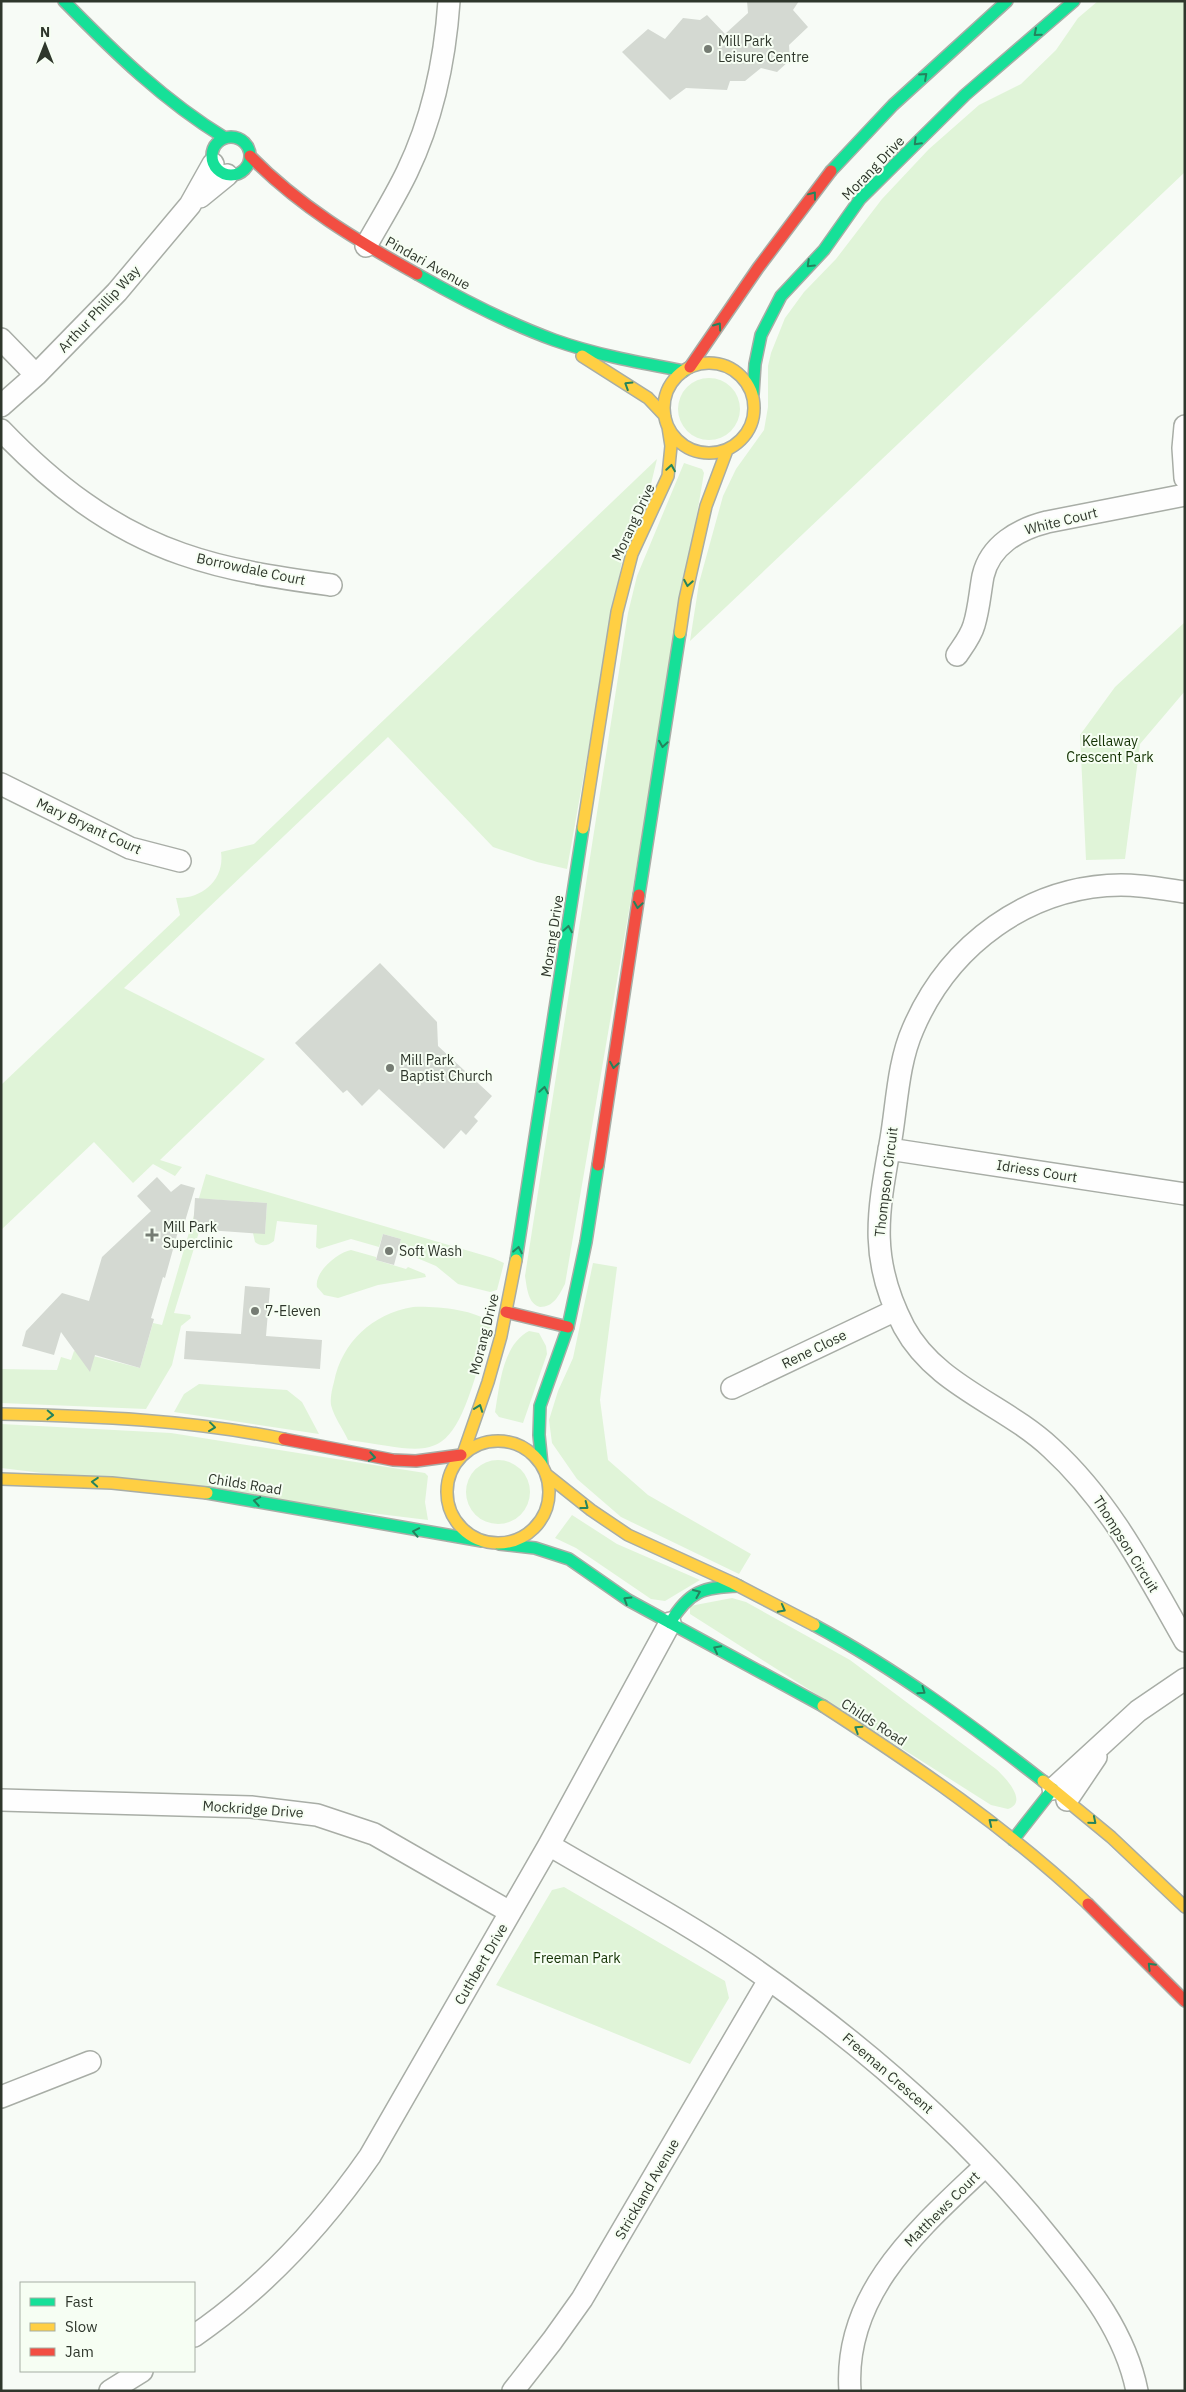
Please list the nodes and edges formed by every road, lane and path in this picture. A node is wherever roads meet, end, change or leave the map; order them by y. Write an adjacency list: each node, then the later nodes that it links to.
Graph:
1 (64, 1): 5 (main road)
2 (449, 1): 13 (street)
3 (1007, 1): 16 (main road, Morang Drive, one-way to 3)
4 (1074, 1): 18 (main road, Morang Drive, one-way to 18)
5 (170, 103): 6 (main road); 7 (main road)
6 (193, 131)
7 (225, 138): 8 (main road); 9 (main road)
8 (250, 156): 9 (main road); 12 (main road, Pindari Avenue)
9 (219, 163): 10 (main road); 17 (street, Arthur Phillip Way)
10 (251, 181)
11 (268, 189): 12 (main road, Pindari Avenue)
12 (294, 200): 13 (main road, Pindari Avenue)
13 (366, 246): 15 (main road, Pindari Avenue)
14 (1, 339): 17 (street)
15 (555, 339): 16 (main road, Pindari Avenue); 20 (main road, Pindari Avenue, one-way to 15)
16 (687, 369): 18 (main road); 20 (main road)
17 (36, 375): 19 (street, Arthur Phillip Way)
18 (753, 394): 23 (main road)
19 (1, 406)
20 (666, 421): 23 (main road); 34 (main road, Morang Drive, one-way to 20)
21 (1185, 426): 24 (street)
22 (1, 430): 26 (street, Borrowdale Court)
23 (727, 450): 35 (main road, one-way to 35)
24 (1185, 478)
25 (1185, 495): 27 (street, White Court)
26 (331, 585)
27 (957, 655)
28 (1, 784): 29 (street, Mary Bryant Court)
29 (180, 861)
30 (1185, 892): 31 (street, Thompson Circuit)
31 (889, 1149): 32 (street, Idriess Court); 33 (street, Thompson Circuit)
32 (1185, 1194)
33 (896, 1310): 36 (street, Rene Close); 45 (street, Thompson Circuit)
34 (506, 1312): 35 (main road); 38 (main road, Morang Drive, one-way to 34)
35 (568, 1327): 39 (main road)
36 (732, 1388)
37 (1, 1414): 38 (main road, one-way to 38)
38 (462, 1454): 39 (main road); 41 (main road)
39 (545, 1470): 42 (main road); 43 (main road, one-way to 43)
40 (1, 1479): 41 (main road, Childs Road, one-way to 40)
41 (482, 1541): 42 (main road)
42 (499, 1544): 44 (main road, Childs Road, one-way to 42)
43 (739, 1586): 44 (main road, Cuthbert Drive, one-way to 43); 47 (main road, one-way to 47)
44 (670, 1623): 49 (main road, Childs Road, one-way to 44); 50 (street, Cuthbert Drive)
45 (1185, 1641)
46 (1185, 1679): 47 (street)
47 (1061, 1799): 49 (main road); 51 (main road, one-way to 51)
48 (1, 1800): 52 (street, Mockridge Drive)
49 (1013, 1840): 54 (main road, Childs Road, one-way to 49)
50 (549, 1845): 52 (street, Cuthbert Drive); 53 (street, Freeman Crescent)
51 (1185, 1907)
52 (510, 1912): 58 (street, Cuthbert Drive)
53 (769, 1980): 57 (street, Freeman Crescent); 61 (street, Strickland Avenue)
54 (1185, 2001)
55 (90, 2062): 56 (street)
56 (1, 2097)
57 (985, 2166): 62 (street, Matthews Court); 63 (street, Freeman Crescent)
58 (195, 2335)
59 (140, 2372): 60 (street)
60 (110, 2391)
61 (513, 2391)
62 (850, 2391)
63 (1137, 2391)

